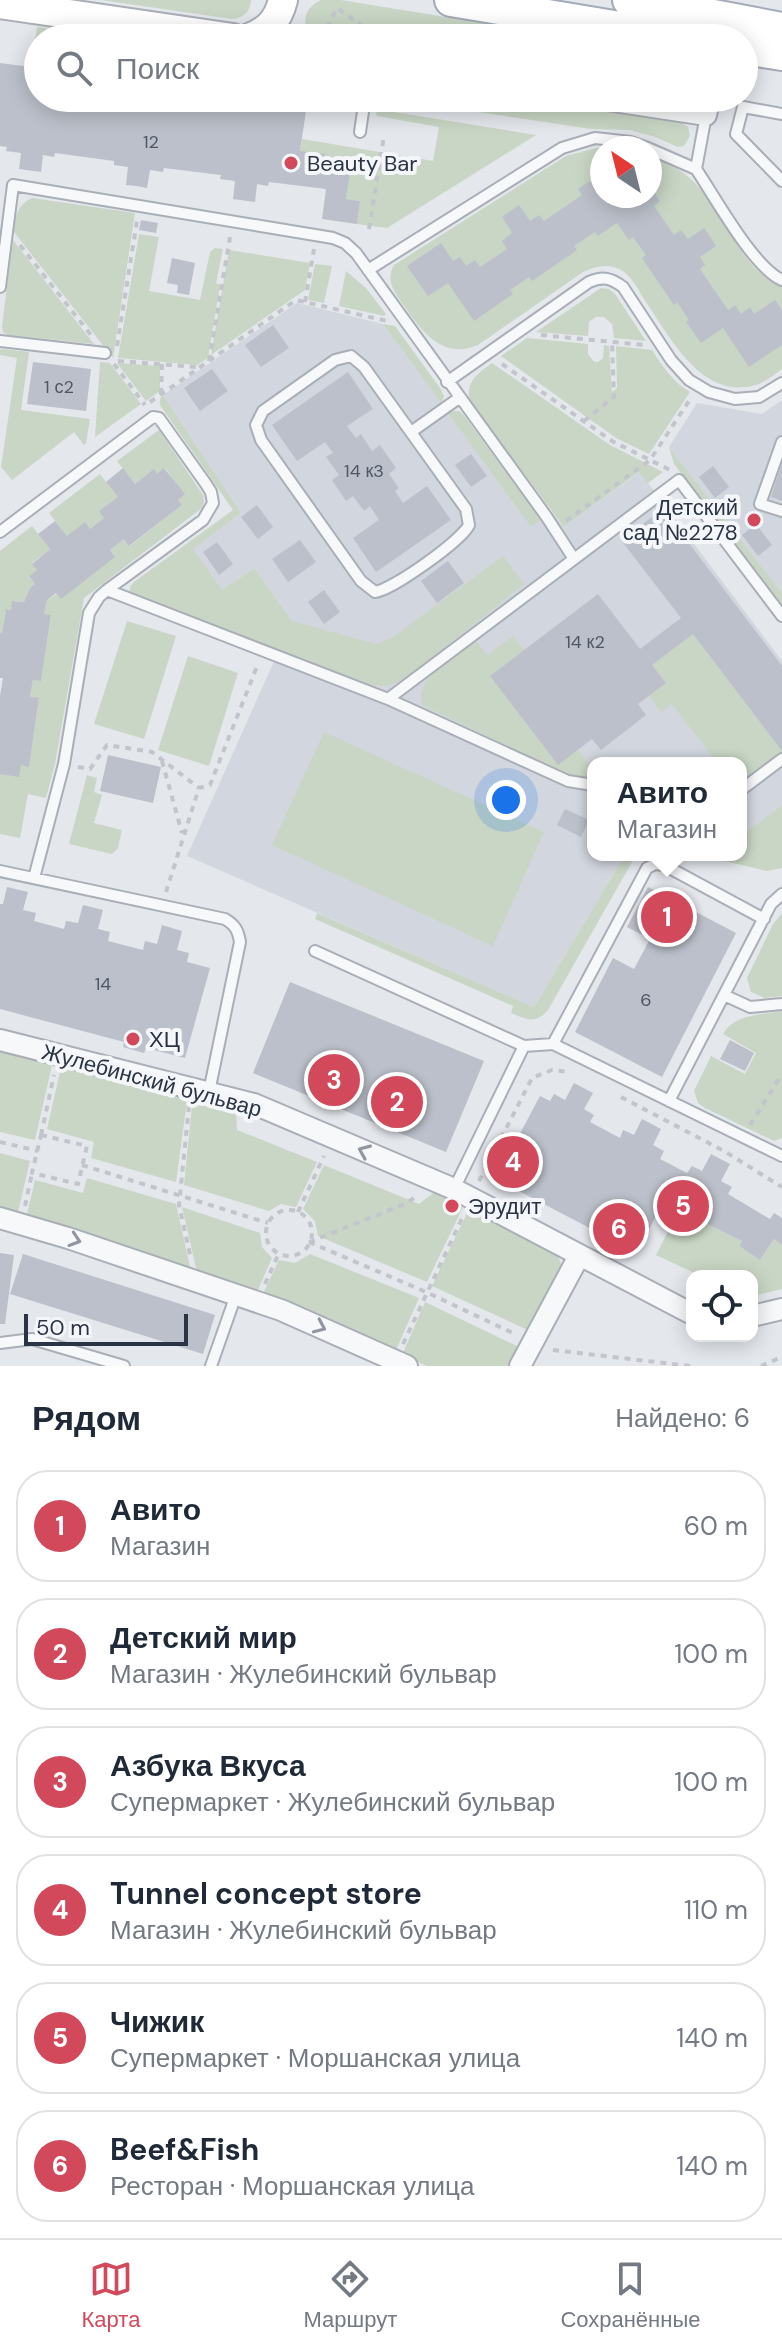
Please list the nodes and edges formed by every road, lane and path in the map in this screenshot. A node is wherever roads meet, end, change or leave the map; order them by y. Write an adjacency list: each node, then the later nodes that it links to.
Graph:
1 (283, 0): 6 (street)
2 (451, 0): 9 (main road)
3 (629, 0): 10 (main road)
4 (0, 4): 5 (street)
5 (137, 24)
6 (272, 24)
7 (328, 24): 8 (path)
8 (359, 24)
9 (596, 24)
10 (756, 24)
11 (758, 24): 12 (main road)
12 (782, 29)
13 (758, 50): 14 (main road)
14 (782, 54)
15 (758, 110): 19 (lane)
16 (363, 112): 20 (lane)
17 (707, 112): 24 (lane)
18 (742, 112): 25 (lane)
19 (782, 114)
20 (360, 132)
21 (384, 136): 29 (path)
22 (590, 140): 31 (lane)
23 (662, 154): 24 (lane)
24 (696, 169): 32 (lane)
25 (782, 181)
26 (140, 206): 27 (lane); 28 (lane); 39 (path)
27 (232, 221): 30 (lane); 43 (path)
28 (8, 229): 33 (lane); 41 (path)
29 (369, 229)
30 (317, 235): 31 (lane); 34 (path)
31 (368, 270): 35 (lane)
32 (782, 280)
33 (0, 287)
34 (305, 302): 35 (path); 43 (path)
35 (408, 327): 46 (lane)
36 (517, 333): 38 (path); 40 (lane); 42 (lane)
37 (0, 341): 41 (lane)
38 (612, 342): 40 (path); 51 (path)
39 (117, 346)
40 (662, 347): 48 (lane)
41 (105, 353)
42 (487, 354): 46 (lane); 51 (path)
43 (209, 361): 45 (path)
44 (162, 364): 45 (path); 49 (path); 49 (path)
45 (200, 367): 49 (path)
46 (447, 382): 50 (lane)
47 (782, 383): 48 (lane)
48 (699, 386): 54 (path)
49 (161, 394)
50 (459, 398): 52 (lane); 59 (lane)
51 (584, 421): 54 (path)
52 (411, 432): 52 (lane)
53 (782, 442): 56 (lane)
54 (650, 460): 55 (path); 57 (path)
55 (679, 480): 59 (lane); 61 (lane)
56 (782, 511)
57 (566, 521)
58 (0, 532): 60 (lane)
59 (574, 559): 63 (lane)
60 (107, 590): 62 (lane); 66 (lane)
61 (782, 616)
62 (263, 651): 63 (lane); 69 (path)
63 (388, 699): 67 (lane)
64 (161, 759): 66 (path); 69 (path); 70 (path)
65 (782, 759): 68 (lane)
66 (64, 764): 72 (lane)
67 (587, 784)
68 (747, 785)
69 (199, 788): 70 (path)
70 (183, 835): 74 (path)
71 (0, 871): 72 (lane)
72 (34, 878): 74 (lane)
73 (782, 894): 75 (lane)
74 (162, 906): 85 (lane)
75 (764, 919): 77 (lane); 80 (lane)
76 (315, 951): 81 (lane)
77 (724, 995): 78 (lane); 87 (lane)
78 (782, 1004)
79 (0, 1040): 82 (street, Жулебинский бульвар)
80 (553, 1044): 81 (lane); 87 (lane)
81 (524, 1046): 98 (lane)
82 (59, 1056): 85 (street, Жулебинский бульвар); 88 (path)
83 (782, 1074): 90 (path)
84 (580, 1076): 92 (path)
85 (200, 1090): 89 (street, Жулебинский бульвар); 99 (path)
86 (615, 1094): 97 (path)
87 (669, 1101): 90 (lane)
88 (41, 1135): 93 (path); 95 (path)
89 (332, 1137): 98 (street, Жулебинский бульвар, one-way to 89); 100 (path)
90 (742, 1138): 94 (lane)
91 (0, 1142): 93 (path)
92 (495, 1150)
93 (38, 1151): 96 (path)
94 (782, 1156)
95 (82, 1165): 96 (path); 99 (path)
96 (32, 1173): 102 (path)
97 (782, 1187)
98 (454, 1190): 104 (path); 106 (street, Жулебинский бульвар); 108 (path)
99 (179, 1194): 103 (path); 107 (path)
100 (298, 1212): 103 (path); 104 (path)
101 (0, 1218): 102 (street)
102 (20, 1223): 107 (street, one-way to 107)
103 (268, 1223): 105 (path)
104 (309, 1242): 105 (path); 108 (path)
105 (279, 1253): 110 (path)
106 (579, 1256): 112 (street, Жулебинский бульвар); 114 (street)
107 (196, 1281): 109 (street)
108 (426, 1292): 114 (path); 118 (path)
109 (236, 1295): 110 (street); 120 (lane)
110 (256, 1302): 118 (street, one-way to 118)
111 (782, 1309): 113 (street)
112 (686, 1311)
113 (758, 1315)
114 (533, 1342): 121 (street); 122 (path)
115 (0, 1343): 117 (lane)
116 (782, 1357): 123 (path)
117 (107, 1363): 119 (lane)
118 (401, 1363)
119 (124, 1366)
120 (211, 1366)
121 (520, 1366)
122 (690, 1366)
123 (761, 1366)

